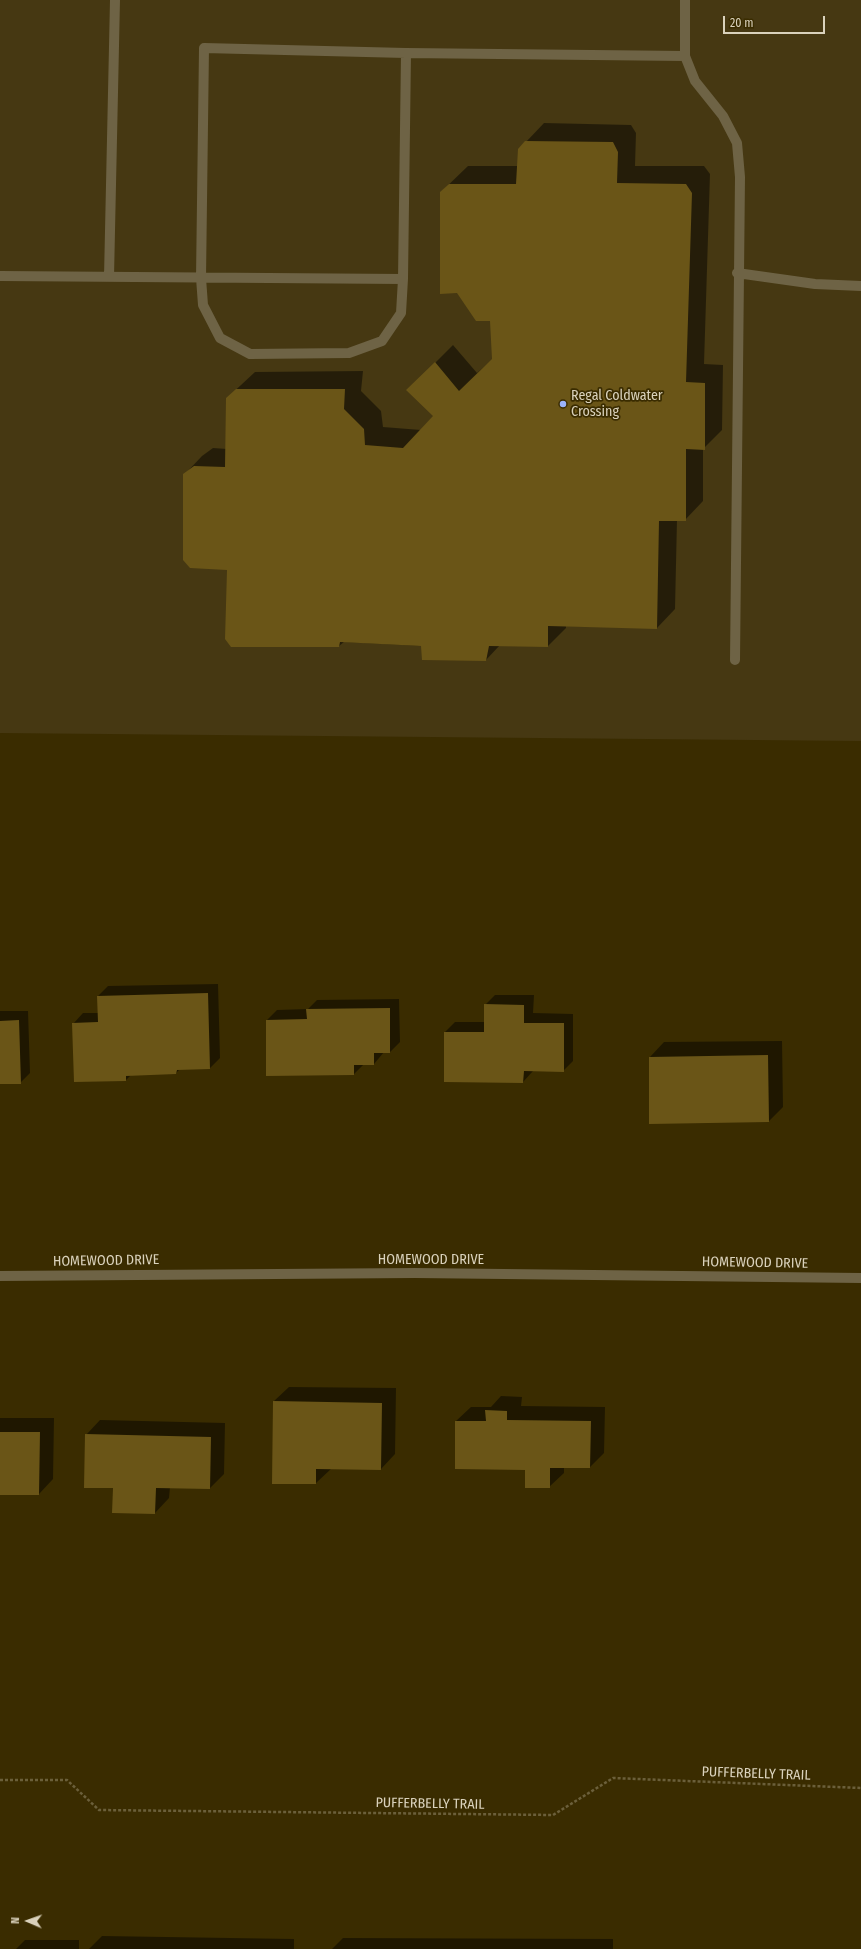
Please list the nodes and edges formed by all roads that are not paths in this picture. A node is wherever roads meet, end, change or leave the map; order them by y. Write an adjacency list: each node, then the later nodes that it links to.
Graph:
1 (115, 0): 7 (street)
2 (685, 0): 4 (street)
3 (406, 53): 4 (street); 8 (street); 9 (street)
4 (685, 56): 5 (street)
5 (737, 273): 10 (street); 11 (street)
6 (0, 276): 7 (street)
7 (109, 277): 8 (street)
8 (201, 278): 9 (street); 9 (street)
9 (403, 279)
10 (861, 286)
11 (735, 660)
12 (0, 1276): 13 (street, HOMEWOOD DRIVE)
13 (861, 1278)

